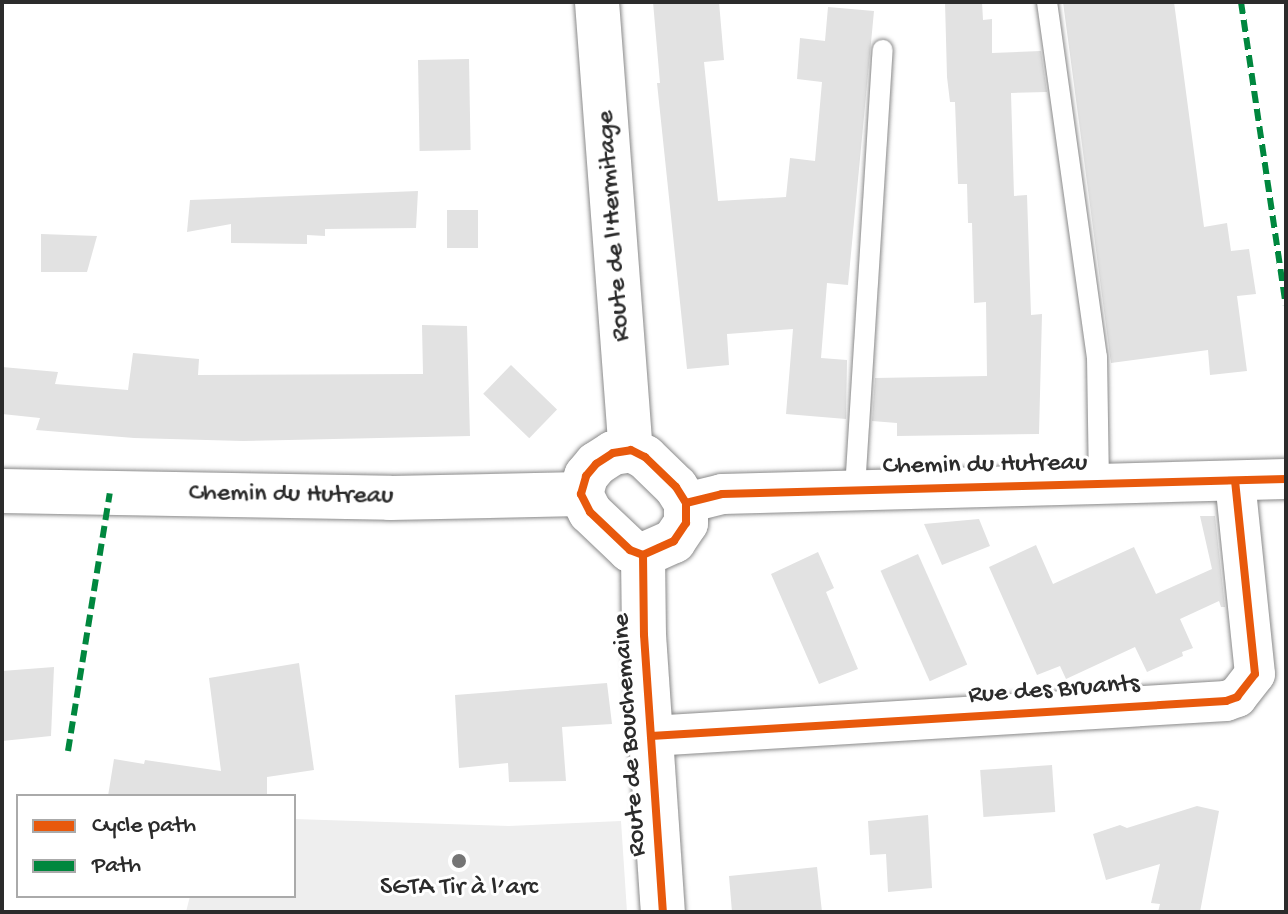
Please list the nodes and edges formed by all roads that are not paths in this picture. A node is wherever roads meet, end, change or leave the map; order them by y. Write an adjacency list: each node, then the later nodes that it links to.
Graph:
1 (597, 2): 4 (street, Route de l'Hermitage)
2 (1047, 2): 7 (lane)
3 (883, 50): 8 (lane)
4 (631, 450): 10 (street); 11 (street)
5 (1286, 479): 6 (street, Chemin du Hutreau)
6 (1235, 482): 7 (street, Chemin du Hutreau); 13 (street, Rue des Bruants)
7 (1099, 485): 8 (street, Chemin du Hutreau)
8 (855, 489): 11 (street, Chemin du Hutreau)
9 (2, 491): 10 (street, Chemin du Hutreau)
10 (581, 494): 12 (street)
11 (686, 503): 12 (street)
12 (643, 555): 13 (street, Route de Bouchemaine)
13 (651, 736): 14 (street, Route de Bouchemaine)
14 (663, 912)

